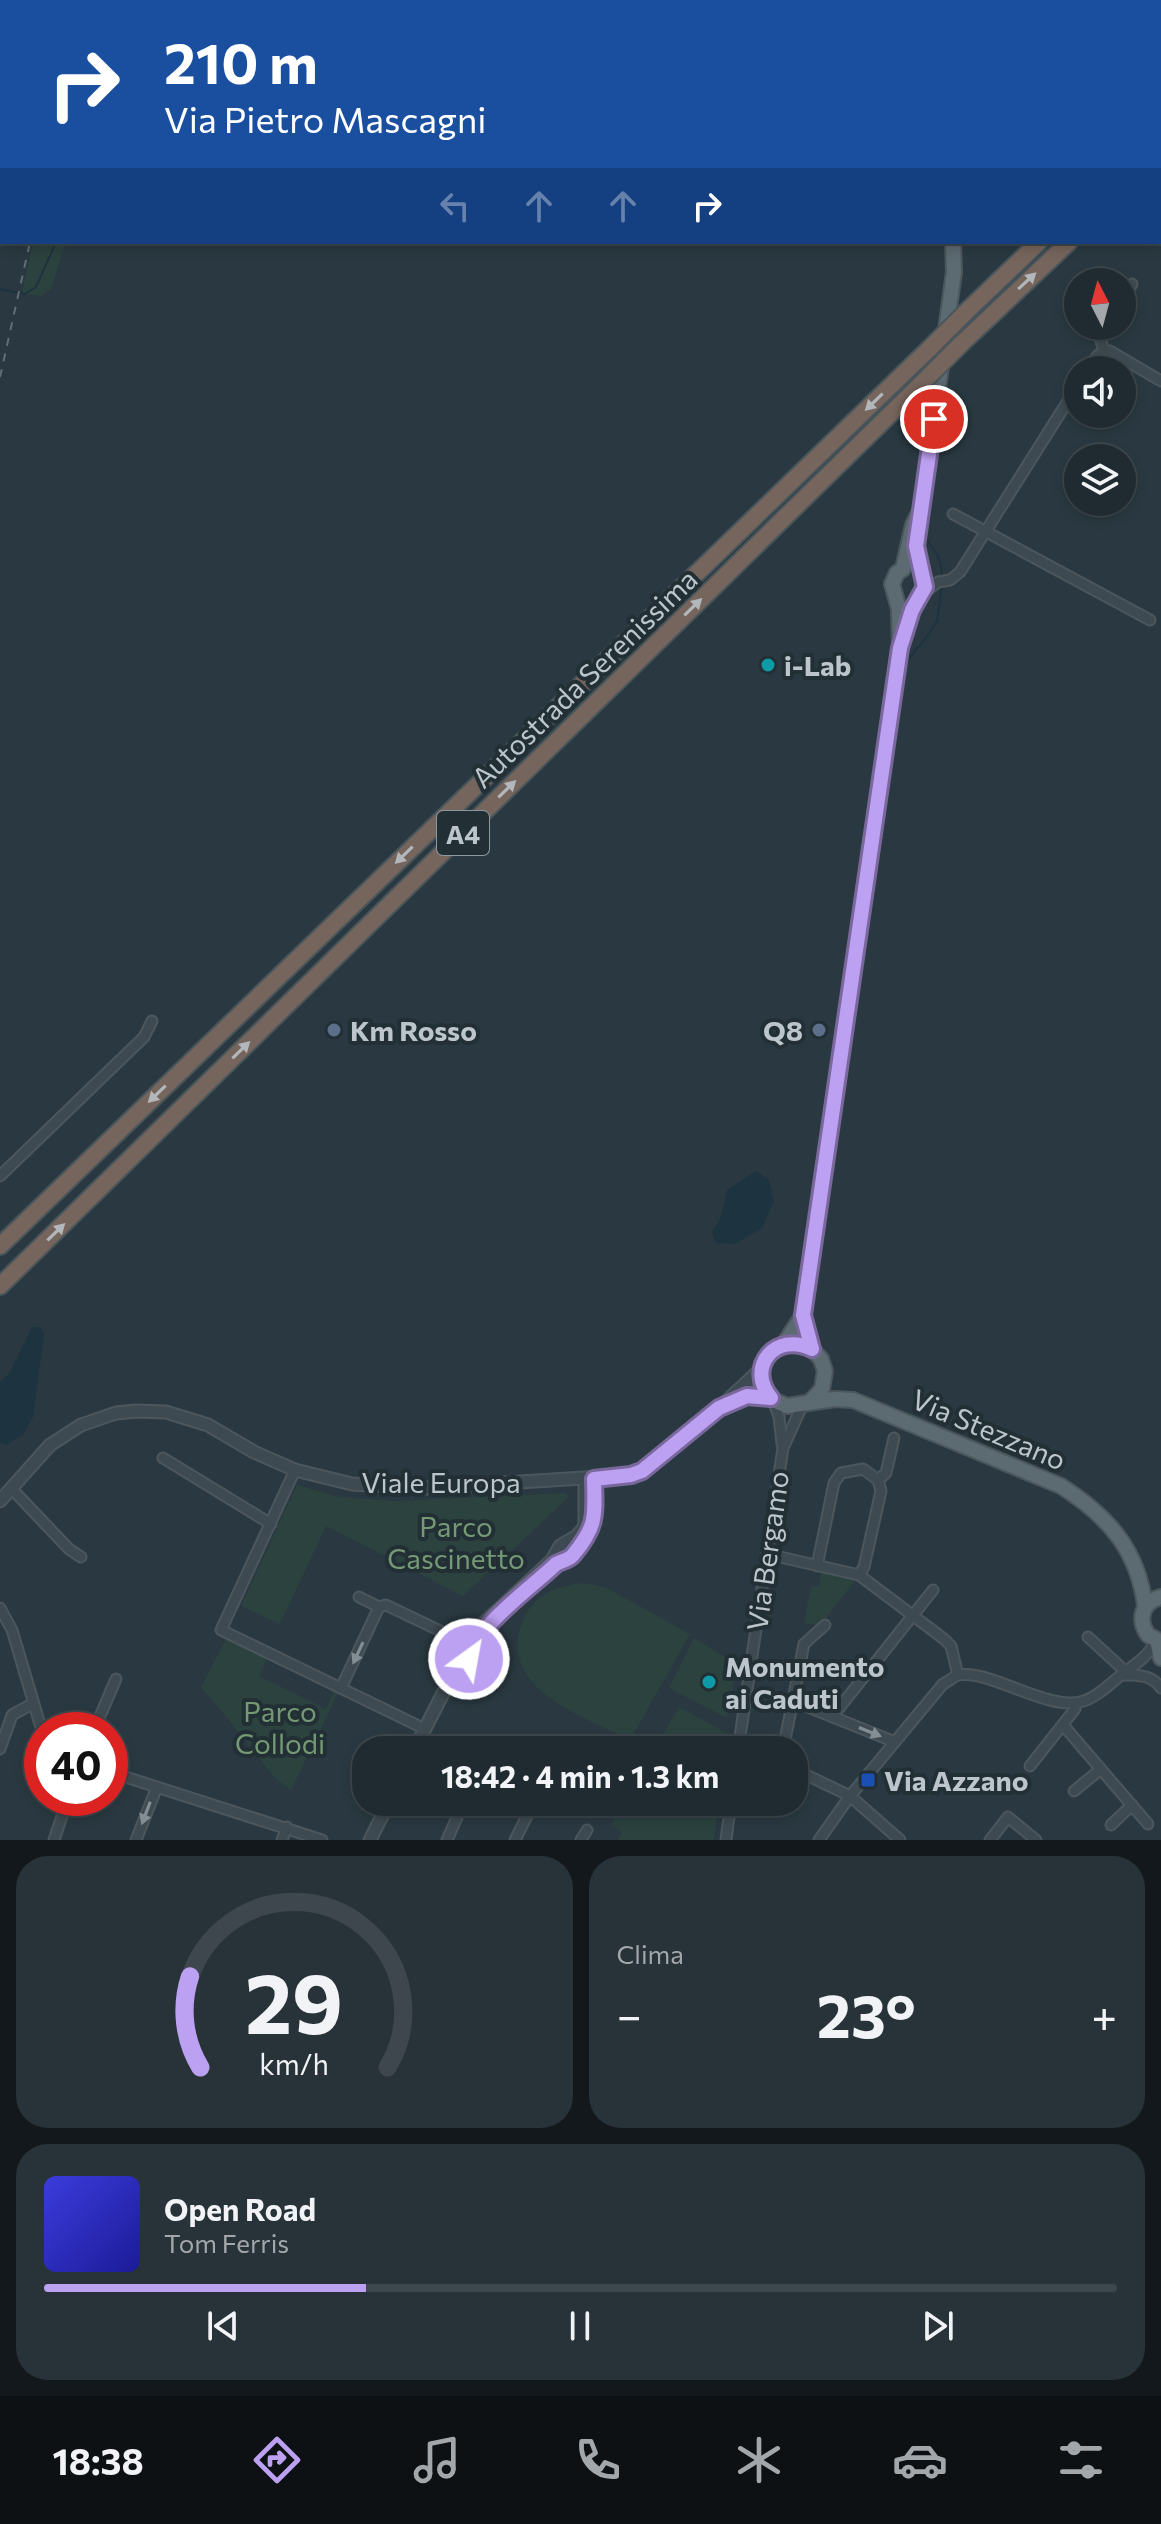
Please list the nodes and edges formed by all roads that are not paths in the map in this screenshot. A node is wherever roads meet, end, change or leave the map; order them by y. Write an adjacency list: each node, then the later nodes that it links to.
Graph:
1 (951, 244): 9 (main road, Via Stezzano)
2 (1037, 244): 21 (highway, Autostrada Serenissima / A4, one-way to 21, bridge)
3 (1067, 244): 22 (highway, Autostrada Serenissima / A4, one-way to 3, bridge)
4 (1101, 340): 5 (street)
5 (1104, 351): 6 (street); 7 (street)
6 (1097, 356)
7 (1161, 381)
8 (1064, 407): 11 (street)
9 (919, 513): 12 (main road, Via Stezzano); 13 (main road, Via Stezzano)
10 (953, 514): 11 (street)
11 (986, 531): 14 (street); 17 (street)
12 (903, 569): 13 (main road); 15 (main road, Via Stezzano)
13 (921, 574): 14 (street); 16 (main road, Via Stezzano)
14 (938, 582): 16 (street)
15 (893, 589): 16 (main road); 18 (main road, Via Stezzano)
16 (921, 594): 18 (main road, Via Stezzano)
17 (1150, 620)
18 (900, 648): 23 (main road, Via Stezzano)
19 (152, 1021): 20 (street)
20 (0, 1176)
21 (0, 1246)
22 (0, 1286)
23 (803, 1315): 24 (main road, Via Stezzano); 25 (main road, Via Stezzano)
24 (784, 1344): 25 (main road); 27 (main road, Via Stezzano)
25 (812, 1349): 26 (main road, Via Stezzano)
26 (824, 1365): 29 (main road, Via Stezzano); 30 (main road)
27 (762, 1368): 28 (main road); 31 (street, Viale Europa)
28 (772, 1399): 30 (main road); 31 (street); 33 (street, Via Bergamo)
29 (853, 1400): 30 (main road, Via Stezzano); 45 (main road, Via Stezzano)
30 (806, 1404): 33 (street, Via Bergamo)
31 (719, 1408): 36 (street, Viale Europa)
32 (894, 1438): 37 (street)
33 (783, 1448): 41 (street, Via Bergamo)
34 (163, 1458): 40 (street)
35 (295, 1470): 36 (street, Viale Europa); 38 (street, Viale Europa); 40 (street)
36 (589, 1479): 56 (street)
37 (878, 1480): 43 (street); 44 (street)
38 (11, 1488): 39 (street, Viale Europa); 42 (street)
39 (0, 1501)
40 (271, 1524): 61 (street)
41 (767, 1554): 43 (street); 72 (street, Via Bergamo)
42 (81, 1557)
43 (817, 1566): 44 (street)
44 (859, 1575): 52 (street)
45 (1142, 1581): 47 (main road); 49 (main road)
46 (933, 1590): 52 (street)
47 (1161, 1595): 49 (main road)
48 (359, 1597): 50 (street)
49 (1145, 1606): 55 (main road)
50 (379, 1607): 56 (street); 61 (street, one-way to 61)
51 (0, 1608): 65 (street)
52 (913, 1616): 59 (street); 68 (street)
53 (825, 1625): 63 (street)
54 (1088, 1637): 58 (street)
55 (1154, 1639): 57 (main road); 58 (street)
56 (462, 1646): 70 (street)
57 (1161, 1658)
58 (1123, 1674): 62 (street); 64 (street)
59 (958, 1675): 64 (street); 74 (street)
60 (116, 1679): 67 (street)
61 (341, 1688): 70 (street)
62 (1161, 1688)
63 (793, 1701): 68 (street); 73 (street)
64 (1075, 1703): 69 (street)
65 (32, 1704): 66 (street); 75 (street)
66 (35, 1712)
67 (102, 1712)
68 (832, 1717): 74 (street, one-way to 74)
69 (1063, 1725): 76 (street); 77 (street)
70 (425, 1729): 71 (street)
71 (421, 1736)
72 (743, 1736)
73 (786, 1736)
74 (895, 1742): 82 (street)
75 (0, 1749)
76 (1030, 1766)
77 (1101, 1769): 81 (street); 83 (street)
78 (808, 1776): 82 (street)
79 (128, 1778): 80 (street)
80 (157, 1787): 91 (street); 93 (street, one-way to 93)
81 (1074, 1791)
82 (850, 1796): 100 (street); 101 (street)
83 (1132, 1805): 89 (street); 90 (street)
84 (62, 1816): 92 (street)
85 (382, 1816): 96 (street)
86 (458, 1816): 97 (street)
87 (527, 1816): 98 (street)
88 (729, 1816): 99 (street)
89 (1148, 1824)
90 (1111, 1825)
91 (287, 1827): 94 (street); 95 (street)
92 (54, 1840)
93 (136, 1840)
94 (282, 1840)
95 (322, 1840)
96 (370, 1840)
97 (447, 1840)
98 (515, 1840)
99 (726, 1840)
100 (819, 1840)
101 (900, 1840)
102 (990, 1840): 103 (street)
103 (1036, 1840)

